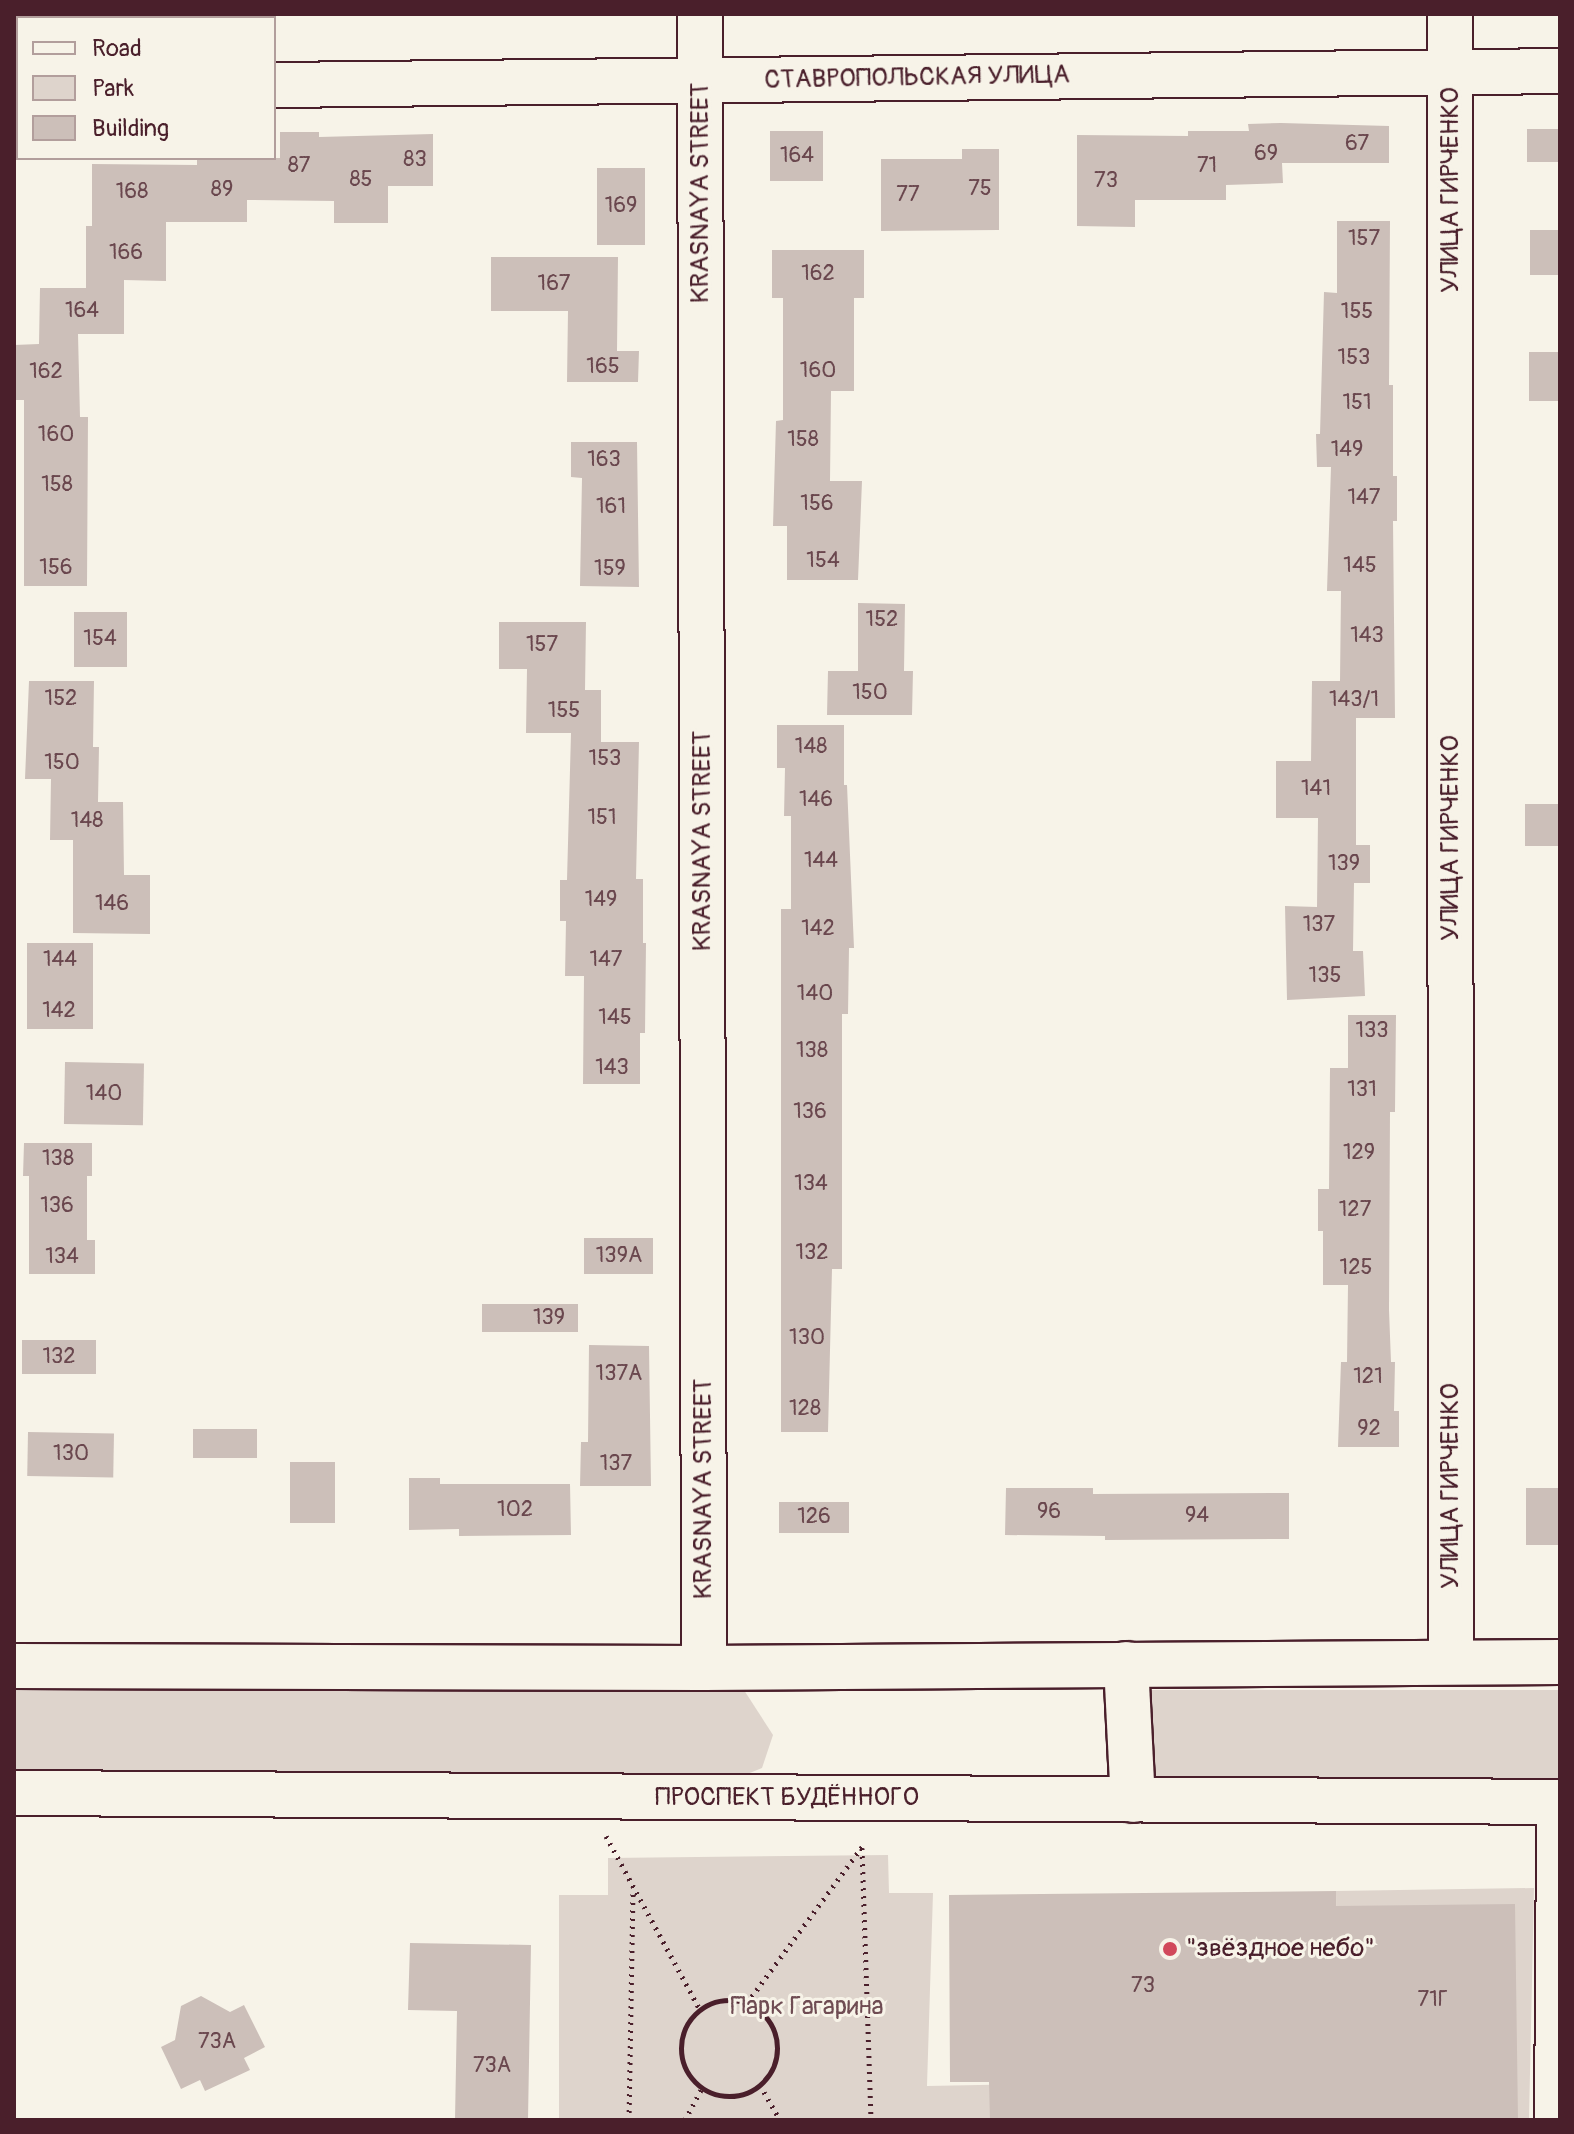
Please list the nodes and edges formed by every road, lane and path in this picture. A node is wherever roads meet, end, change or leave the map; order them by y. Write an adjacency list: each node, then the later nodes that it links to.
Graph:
1 (700, 14): 5 (street, KRASNAYA STREET)
2 (1450, 14): 3 (street, УЛИЦА ГИРЧЕНКО)
3 (1451, 70): 4 (street, СТАВРОПОЛЬСКАЯ УЛИЦА); 5 (street, СТАВРОПОЛЬСКАЯ УЛИЦА); 7 (street, УЛИЦА ГИРЧЕНКО)
4 (1560, 71)
5 (701, 81): 6 (street, СТАВРОПОЛЬСКАЯ УЛИЦА); 11 (street, KRASNAYA STREET)
6 (276, 85)
7 (1451, 1662): 8 (street); 9 (street)
8 (1560, 1662)
9 (1126, 1664): 11 (street); 15 (street)
10 (14, 1666): 11 (street)
11 (704, 1668)
12 (14, 1793): 13 (street, ПРОСПЕКТ БУДЁННОГО)
13 (585, 1796): 14 (street, ПРОСПЕКТ БУДЁННОГО); 18 (path)
14 (898, 1798): 15 (street, ПРОСПЕКТ БУДЁННОГО); 17 (path)
15 (1133, 1800): 16 (street, ПРОСПЕКТ БУДЁННОГО)
16 (1559, 1802): 27 (street)
17 (862, 1848): 19 (path); 26 (path)
18 (633, 1885): 20 (path); 23 (path)
19 (747, 2003): 20 (path); 21 (path)
20 (700, 2010): 22 (path)
21 (760, 2085): 22 (path); 25 (path)
22 (702, 2088): 24 (path)
23 (629, 2120)
24 (685, 2120)
25 (780, 2120)
26 (871, 2120)
27 (1557, 2120)

